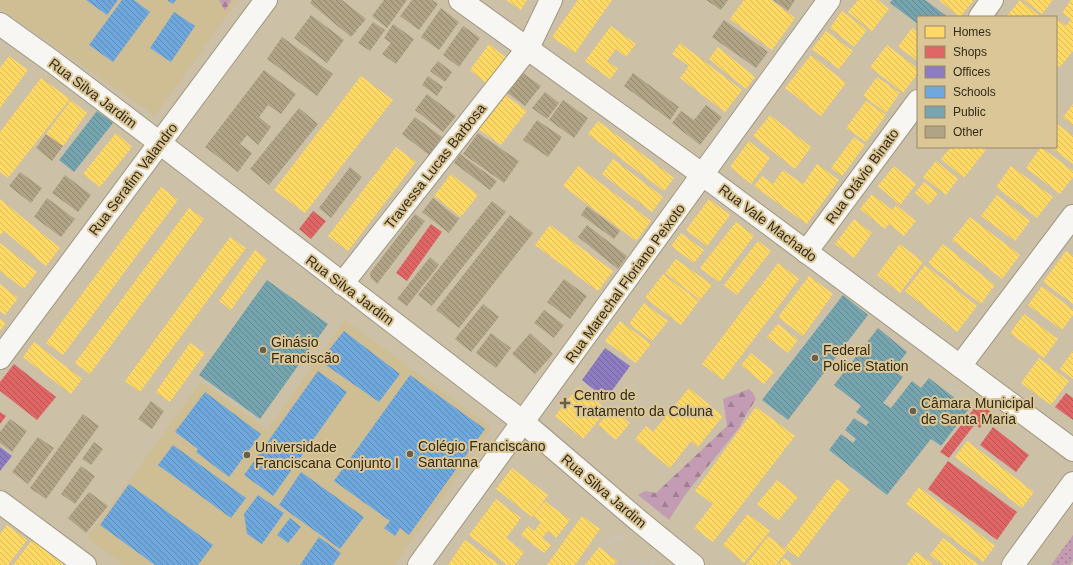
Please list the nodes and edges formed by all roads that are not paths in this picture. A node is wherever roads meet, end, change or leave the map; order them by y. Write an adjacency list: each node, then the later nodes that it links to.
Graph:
1 (266, 0): 10 (street, Rua Serafim Valandro)
2 (460, 0): 8 (street, Rua Vale Machado)
3 (551, 0): 8 (street, Travessa Lucas Barbosa)
4 (829, 0): 11 (street, Rua Marechal Floriano Peixoto)
5 (992, 0): 6 (street)
6 (981, 16)
7 (0, 24): 10 (street, Rua Silva Jardim)
8 (528, 48): 11 (street, Rua Vale Machado); 14 (street, Travessa Lucas Barbosa)
9 (917, 102): 13 (street, Rua Otávio Binato)
10 (159, 143): 14 (street, Rua Silva Jardim); 15 (street, Rua Serafim Valandro)
11 (703, 175): 13 (street, Rua Vale Machado); 17 (street, Rua Marechal Floriano Peixoto)
12 (1073, 216): 16 (street)
13 (806, 252): 16 (street, Rua Vale Machado)
14 (342, 284): 17 (street, Rua Silva Jardim)
15 (0, 358)
16 (960, 366): 18 (street, Rua Vale Machado)
17 (523, 422): 22 (street, Rua Marechal Floriano Peixoto); 23 (street, Rua Silva Jardim)
18 (1073, 450)
19 (1073, 483): 24 (street)
20 (0, 502): 21 (street)
21 (85, 565)
22 (419, 565)
23 (693, 565)
24 (1013, 565)

